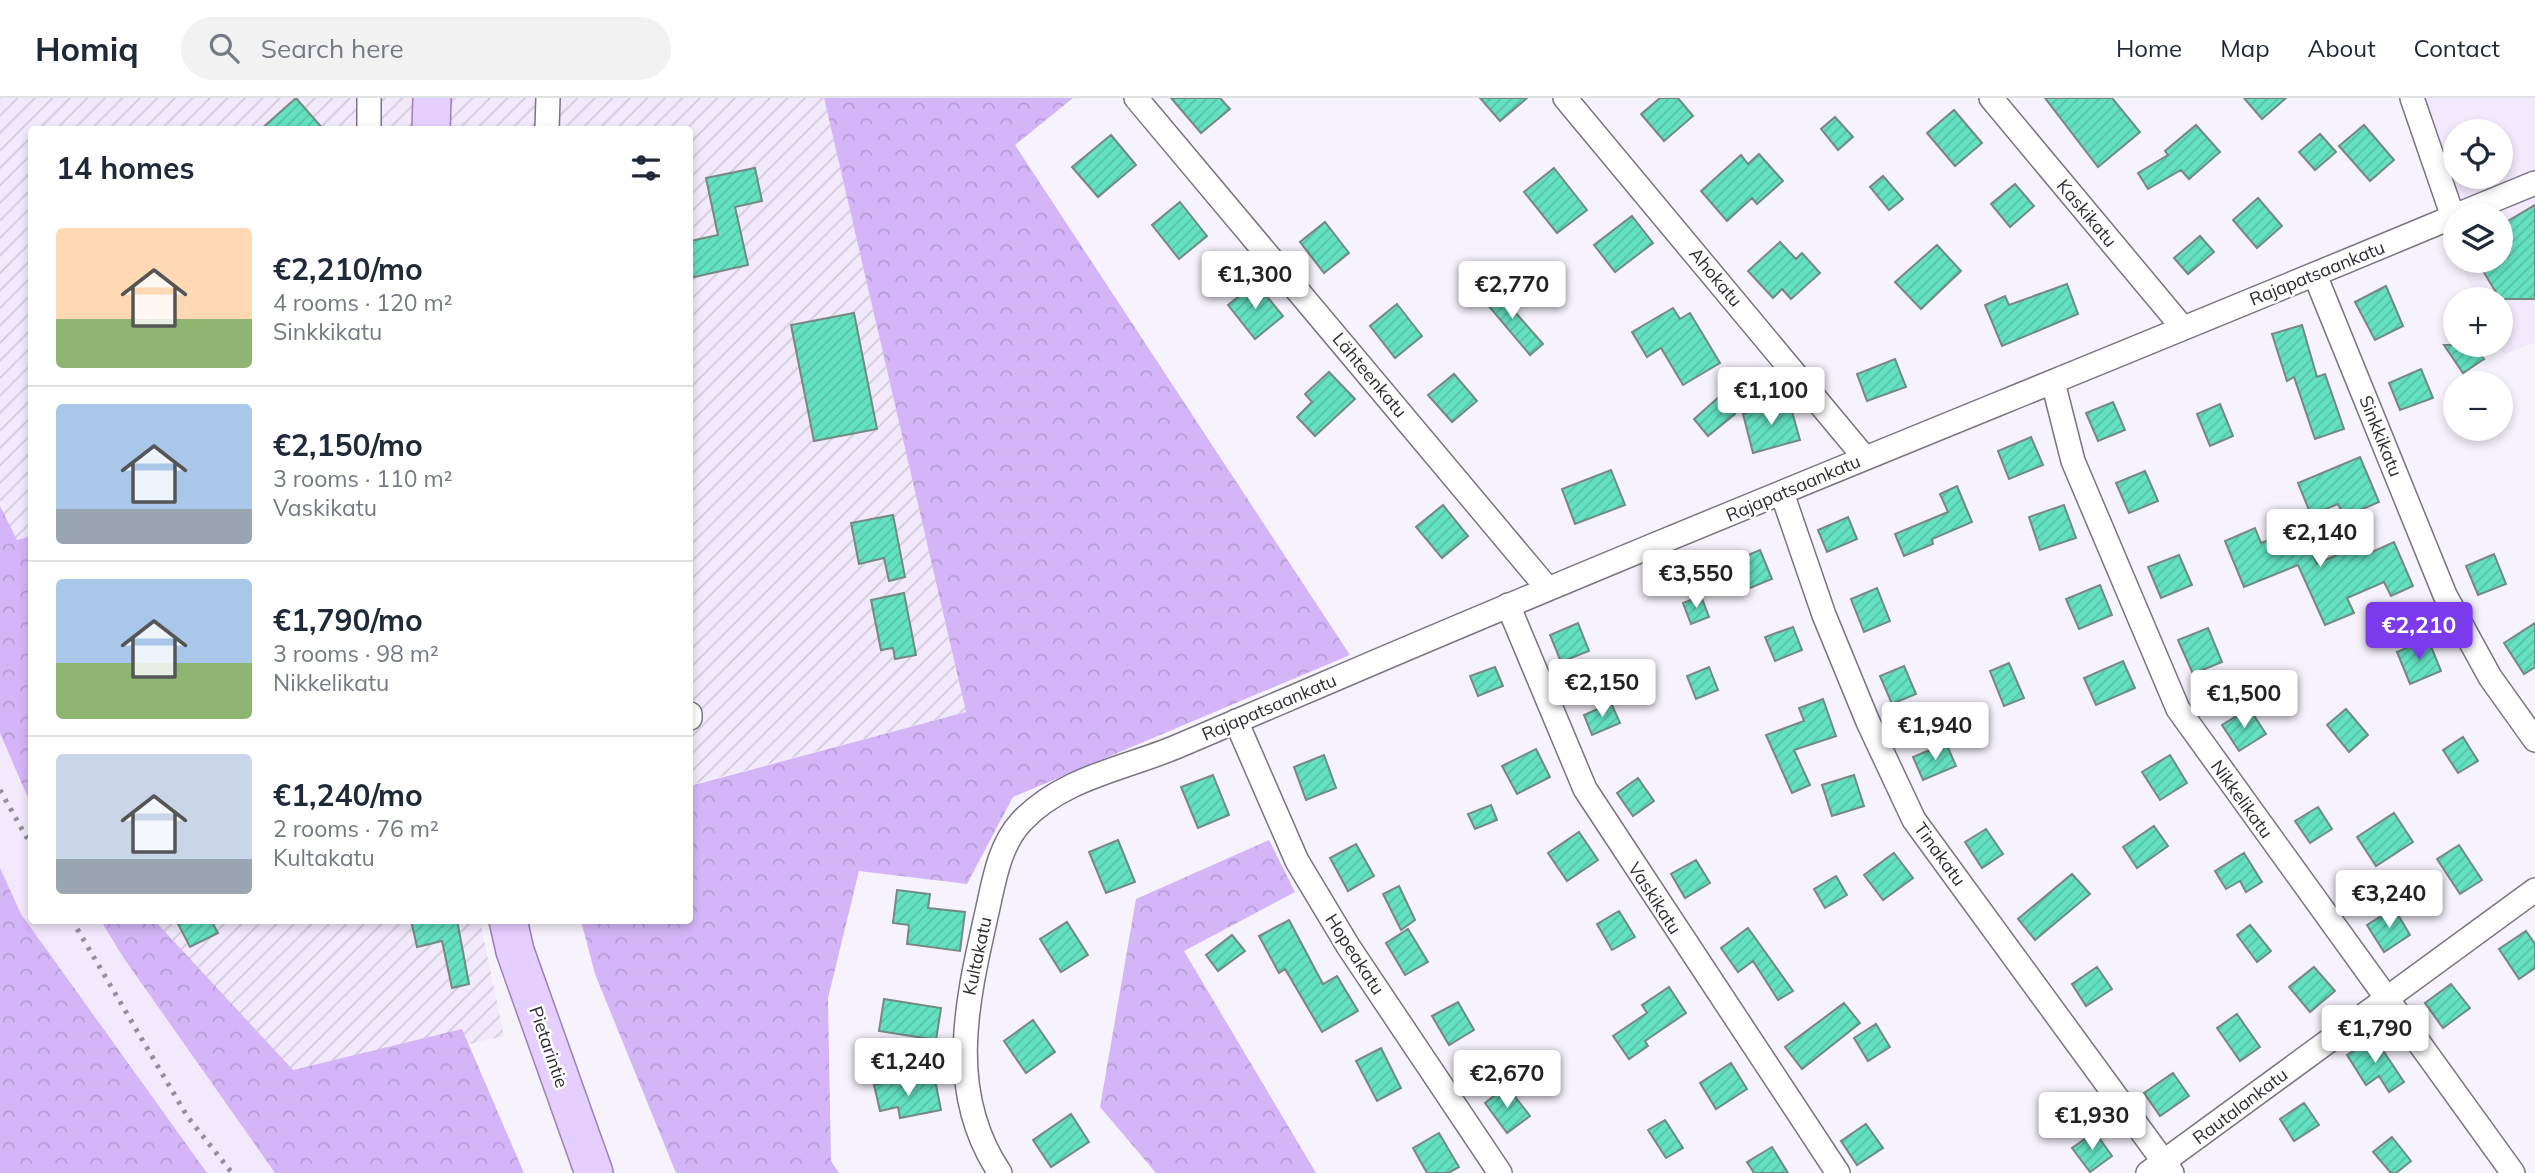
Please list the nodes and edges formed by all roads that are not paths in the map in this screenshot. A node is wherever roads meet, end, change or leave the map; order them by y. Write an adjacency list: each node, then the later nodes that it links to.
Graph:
1 (369, 98): 8 (street)
2 (432, 98): 9 (main road)
3 (548, 98): 10 (street)
4 (1136, 98): 20 (street, Lähteenkatu)
5 (1565, 98): 18 (street, Ahokatu)
6 (1991, 98): 16 (street, Kaskikatu)
7 (2412, 98): 12 (street)
8 (369, 126)
9 (431, 126)
10 (547, 126)
11 (2535, 183): 13 (street, Rajapatsaankatu)
12 (2450, 203)
13 (2487, 203)
14 (2443, 221): 15 (street, Rajapatsaankatu)
15 (2315, 275): 16 (street, Rajapatsaankatu); 23 (street, Sinkkikatu)
16 (2183, 328): 17 (street, Rajapatsaankatu)
17 (2053, 382): 18 (street, Rajapatsaankatu); 27 (street, Nikkelikatu)
18 (1865, 458): 19 (street, Rajapatsaankatu)
19 (1782, 493): 20 (street, Rajapatsaankatu); 28 (street, Tinakatu)
20 (1548, 589): 21 (street, Rajapatsaankatu)
21 (1508, 605): 22 (street, Rajapatsaankatu); 32 (street, Vaskikatu)
22 (1236, 721): 24 (street, Rajapatsaankatu); 31 (street, Hopeakatu)
23 (2535, 740)
24 (1054, 795): 30 (street, Kultakatu)
25 (2535, 890): 27 (street, Rautalankatu)
26 (509, 924): 29 (main road, Pietarintie)
27 (2384, 998): 28 (street, Rautalankatu); 33 (street, Nikkelikatu)
28 (2161, 1169)
29 (594, 1173)
30 (1000, 1173)
31 (1500, 1173)
32 (1838, 1173)
33 (2514, 1173)

